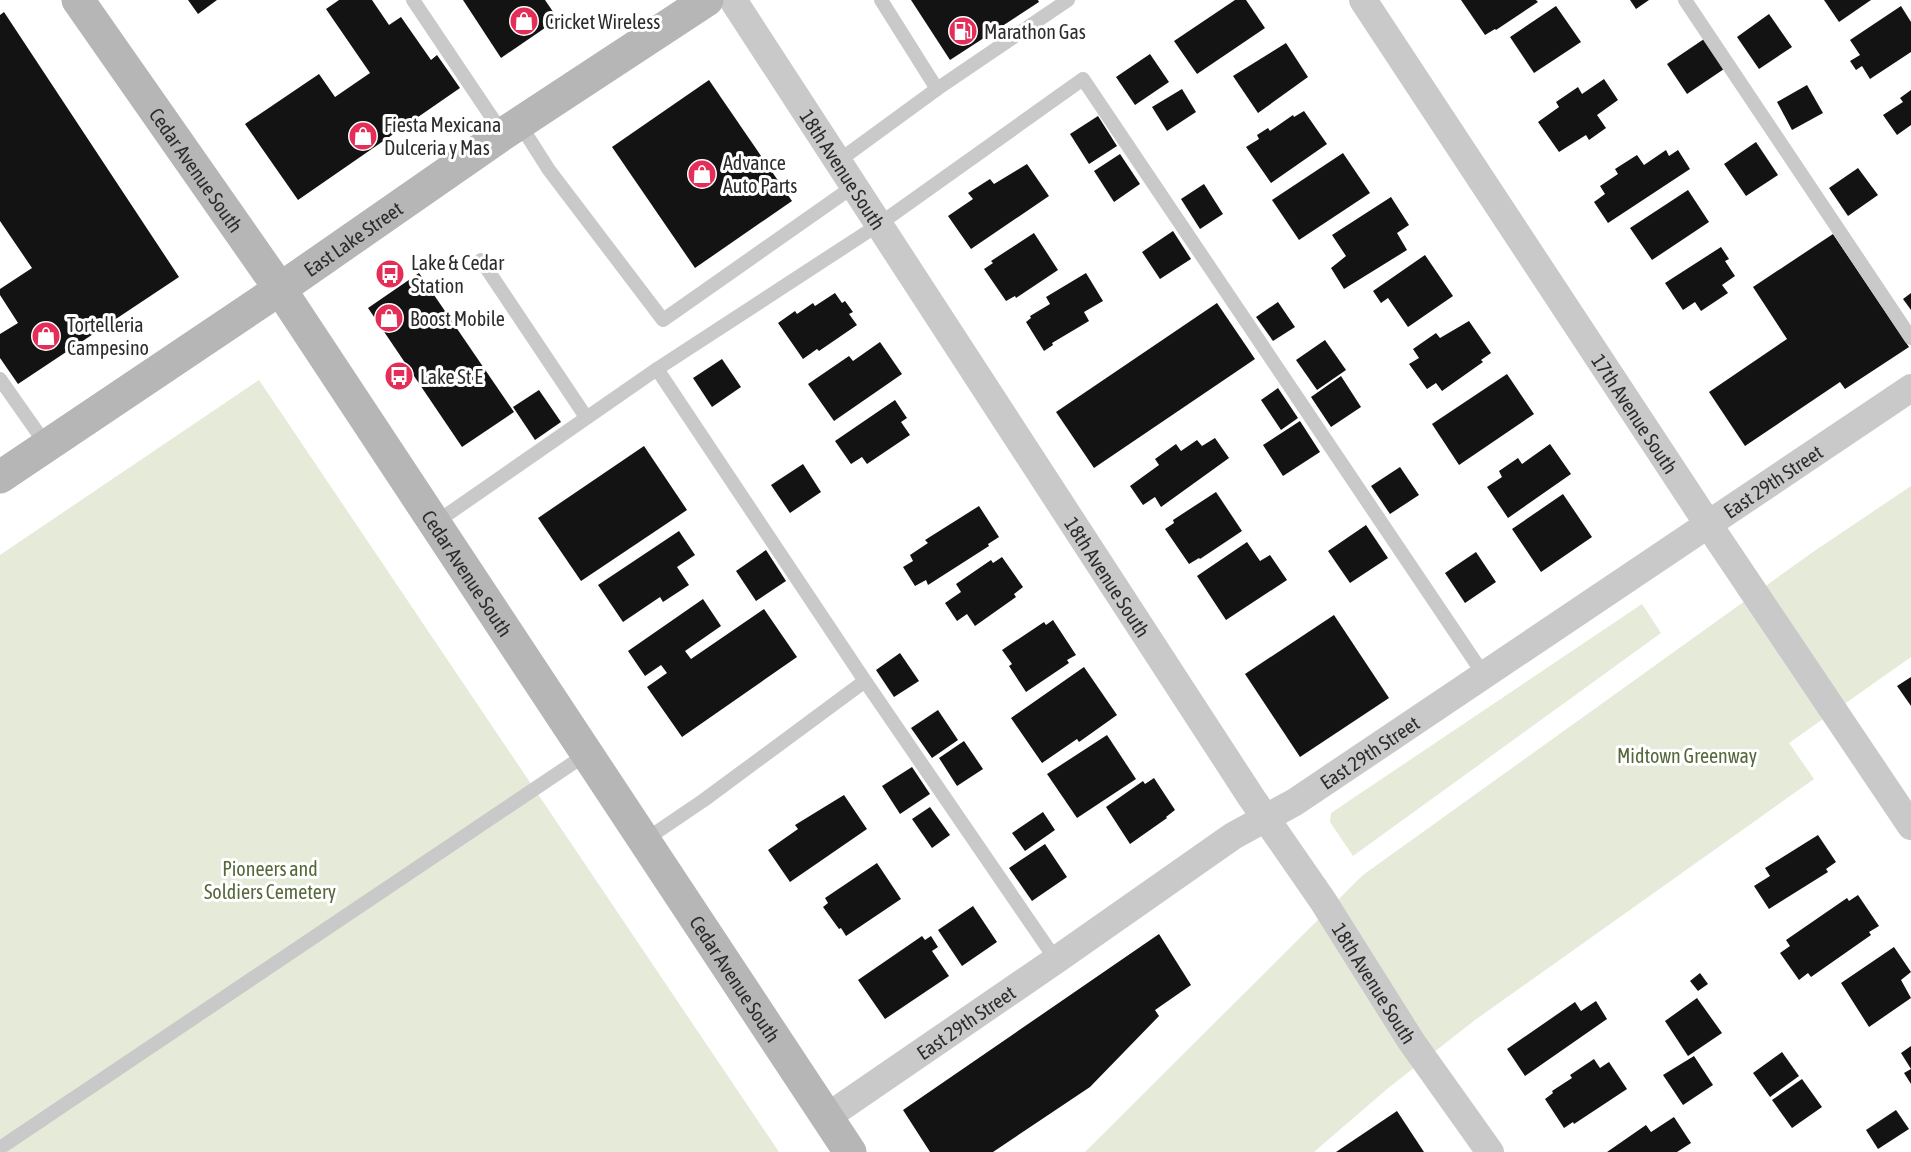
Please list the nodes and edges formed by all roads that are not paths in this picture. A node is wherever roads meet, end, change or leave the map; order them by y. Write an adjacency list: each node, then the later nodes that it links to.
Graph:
1 (78, 0): 15 (main road, Cedar Avenue South)
2 (413, 0): 10 (lane)
3 (707, 0): 10 (main road, East Lake Street)
4 (733, 0): 11 (street, 18th Avenue South)
5 (881, 0): 9 (lane)
6 (1068, 0): 9 (lane)
7 (1363, 0): 24 (street, 17th Avenue South)
8 (1685, 0): 16 (lane)
9 (937, 89): 11 (lane)
10 (511, 128): 12 (lane); 15 (main road, East Lake Street)
11 (837, 162): 12 (street, 18th Avenue South)
12 (854, 186): 13 (street, 18th Avenue South)
13 (878, 225): 17 (lane); 25 (lane); 28 (street, 18th Avenue South)
14 (481, 260): 20 (lane)
15 (280, 289): 21 (main road, East Lake Street); 23 (main road, Cedar Avenue South)
16 (1911, 338)
17 (657, 369): 20 (lane); 26 (lane)
18 (0, 379): 21 (lane)
19 (1911, 388): 24 (street, East 29th Street)
20 (586, 417): 23 (lane)
21 (48, 446): 22 (main road, East Lake Street)
22 (0, 477)
23 (434, 524): 27 (main road, Cedar Avenue South)
24 (1708, 524): 25 (street, East 29th Street); 29 (street, 17th Avenue South)
25 (1484, 675): 28 (street, East 29th Street)
26 (865, 681): 30 (lane); 31 (lane)
27 (588, 753): 30 (main road, Cedar Avenue South); 33 (lane)
28 (1265, 817): 31 (street, East 29th Street); 35 (street, 18th Avenue South)
29 (1911, 826)
30 (645, 840): 32 (main road, Cedar Avenue South)
31 (1056, 960): 32 (street, East 29th Street)
32 (827, 1116): 34 (main road, Cedar Avenue South)
33 (0, 1148)
34 (850, 1152)
35 (1490, 1152)

